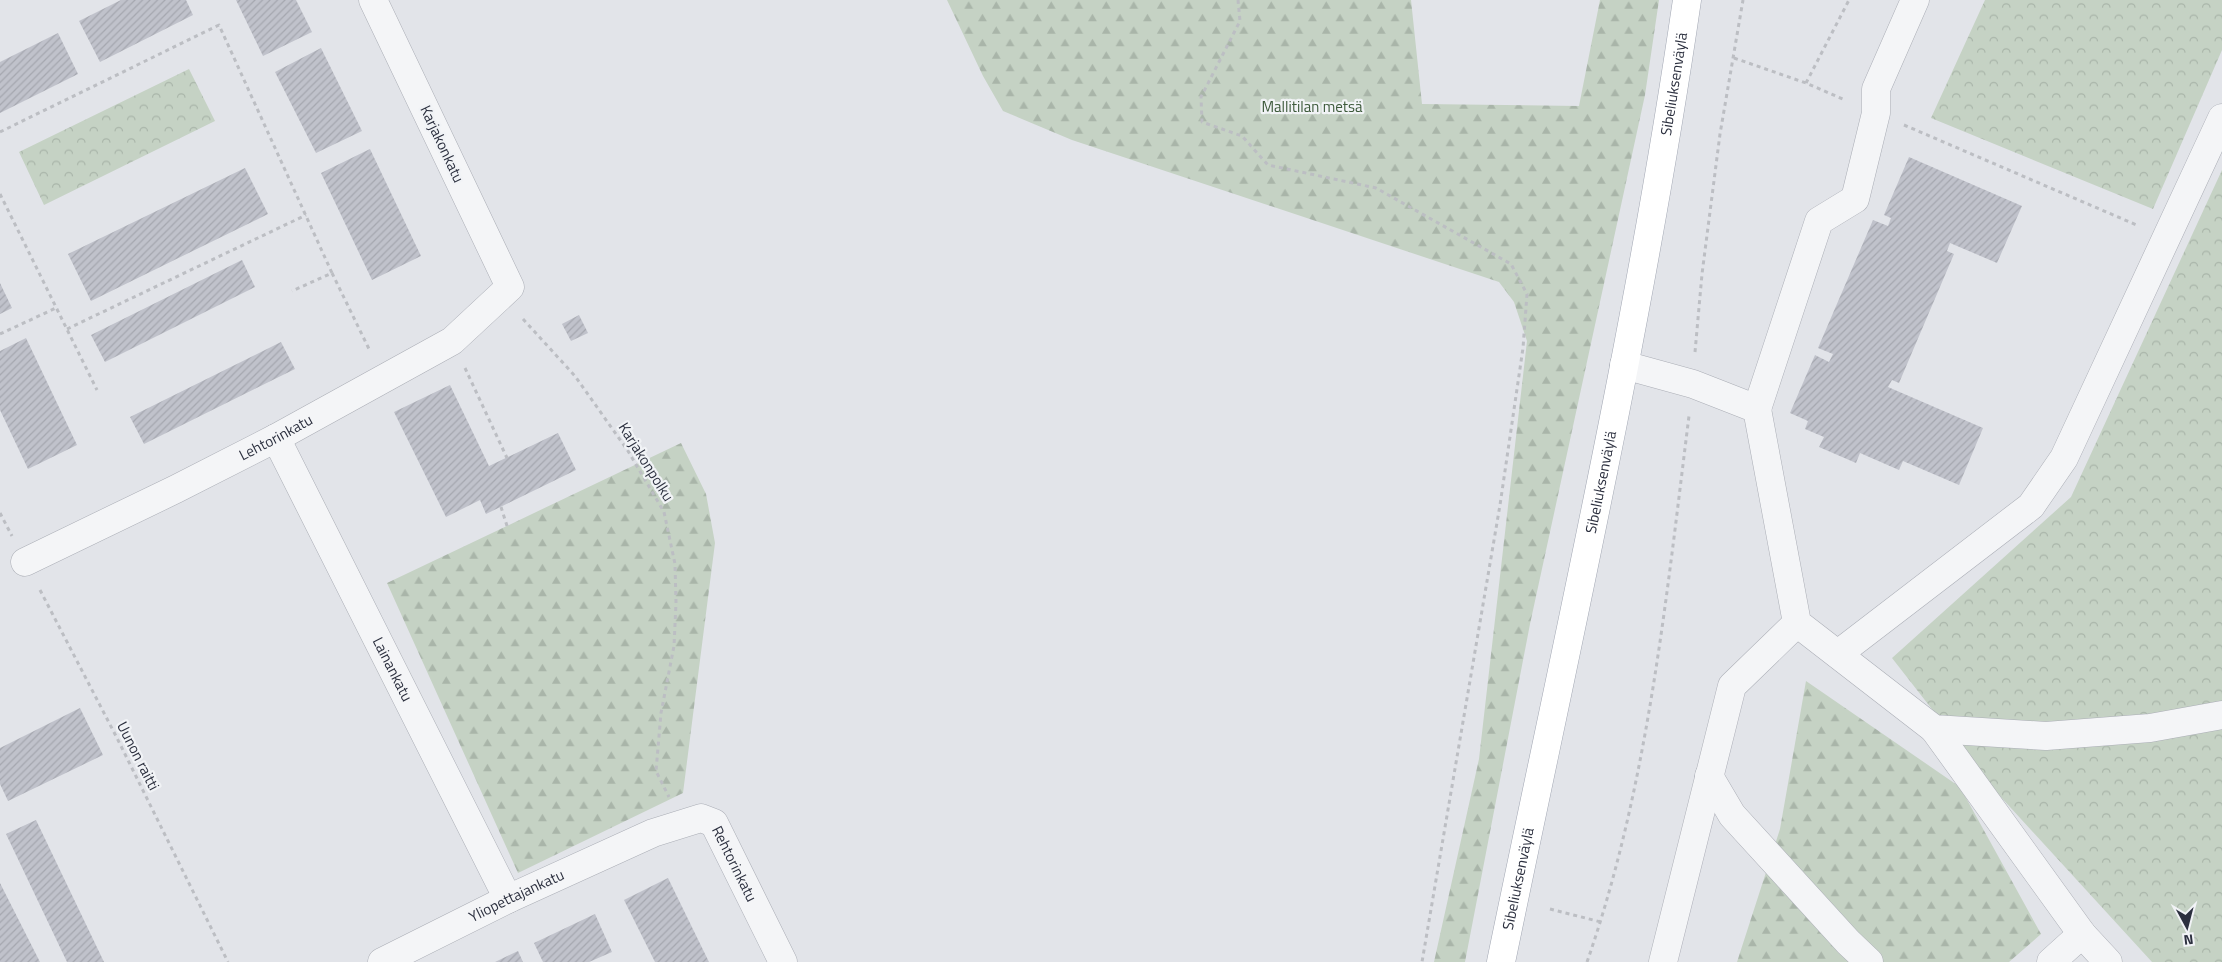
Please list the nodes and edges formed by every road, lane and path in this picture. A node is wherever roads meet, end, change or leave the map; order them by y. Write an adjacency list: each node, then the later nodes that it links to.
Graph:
1 (373, 0): 16 (street, Karjakonkatu)
2 (1238, 0): 46 (path)
3 (1687, 0): 22 (main road, Sibeliuksenväylä)
4 (1743, 0): 7 (path)
5 (1849, 0): 8 (path)
6 (1915, 0): 9 (street)
7 (1734, 58): 8 (path); 24 (path)
8 (1806, 83): 9 (path)
9 (1876, 113): 14 (path); 26 (street)
10 (2222, 118): 14 (street)
11 (0, 132): 13 (path)
12 (0, 194): 18 (path)
13 (306, 215): 15 (path); 19 (path)
14 (2167, 238): 33 (street)
15 (332, 273): 17 (path); 23 (path)
16 (510, 287): 21 (street, Lehtorinkatu); 37 (path, Karjakonpolku)
17 (292, 291)
18 (56, 308): 19 (path); 20 (path)
19 (67, 329): 25 (path)
20 (0, 334)
21 (452, 341): 23 (street, Lehtorinkatu); 28 (path)
22 (1624, 366): 24 (street); 47 (main road, Sibeliuksenväylä)
23 (383, 378): 27 (street, Lehtorinkatu)
24 (1692, 384): 26 (street); 41 (path)
25 (97, 390)
26 (1757, 408): 32 (street)
27 (276, 438): 31 (street, Lehtorinkatu); 39 (street, Lainankatu)
28 (507, 458)
29 (501, 507): 30 (path)
30 (508, 529)
31 (25, 562): 43 (path, Uunon raitti)
32 (1796, 623): 33 (street); 36 (street)
33 (1838, 654): 35 (street)
34 (2222, 715): 35 (street)
35 (1934, 729): 42 (street)
36 (1710, 776): 49 (street); 50 (street)
37 (682, 825): 38 (street, Rehtorinkatu); 45 (street, Rehtorinkatu)
38 (653, 833): 39 (street, Yliopettajankatu)
39 (508, 899): 44 (street, Yliopettajankatu)
40 (1550, 909): 41 (path)
41 (1601, 922): 48 (path)
42 (2082, 934): 51 (street); 52 (street)
43 (228, 962)
44 (382, 962)
45 (783, 962)
46 (1422, 962)
47 (1501, 962)
48 (1587, 962)
49 (1663, 962)
50 (1869, 962)
51 (2051, 962)
52 (2108, 962)

